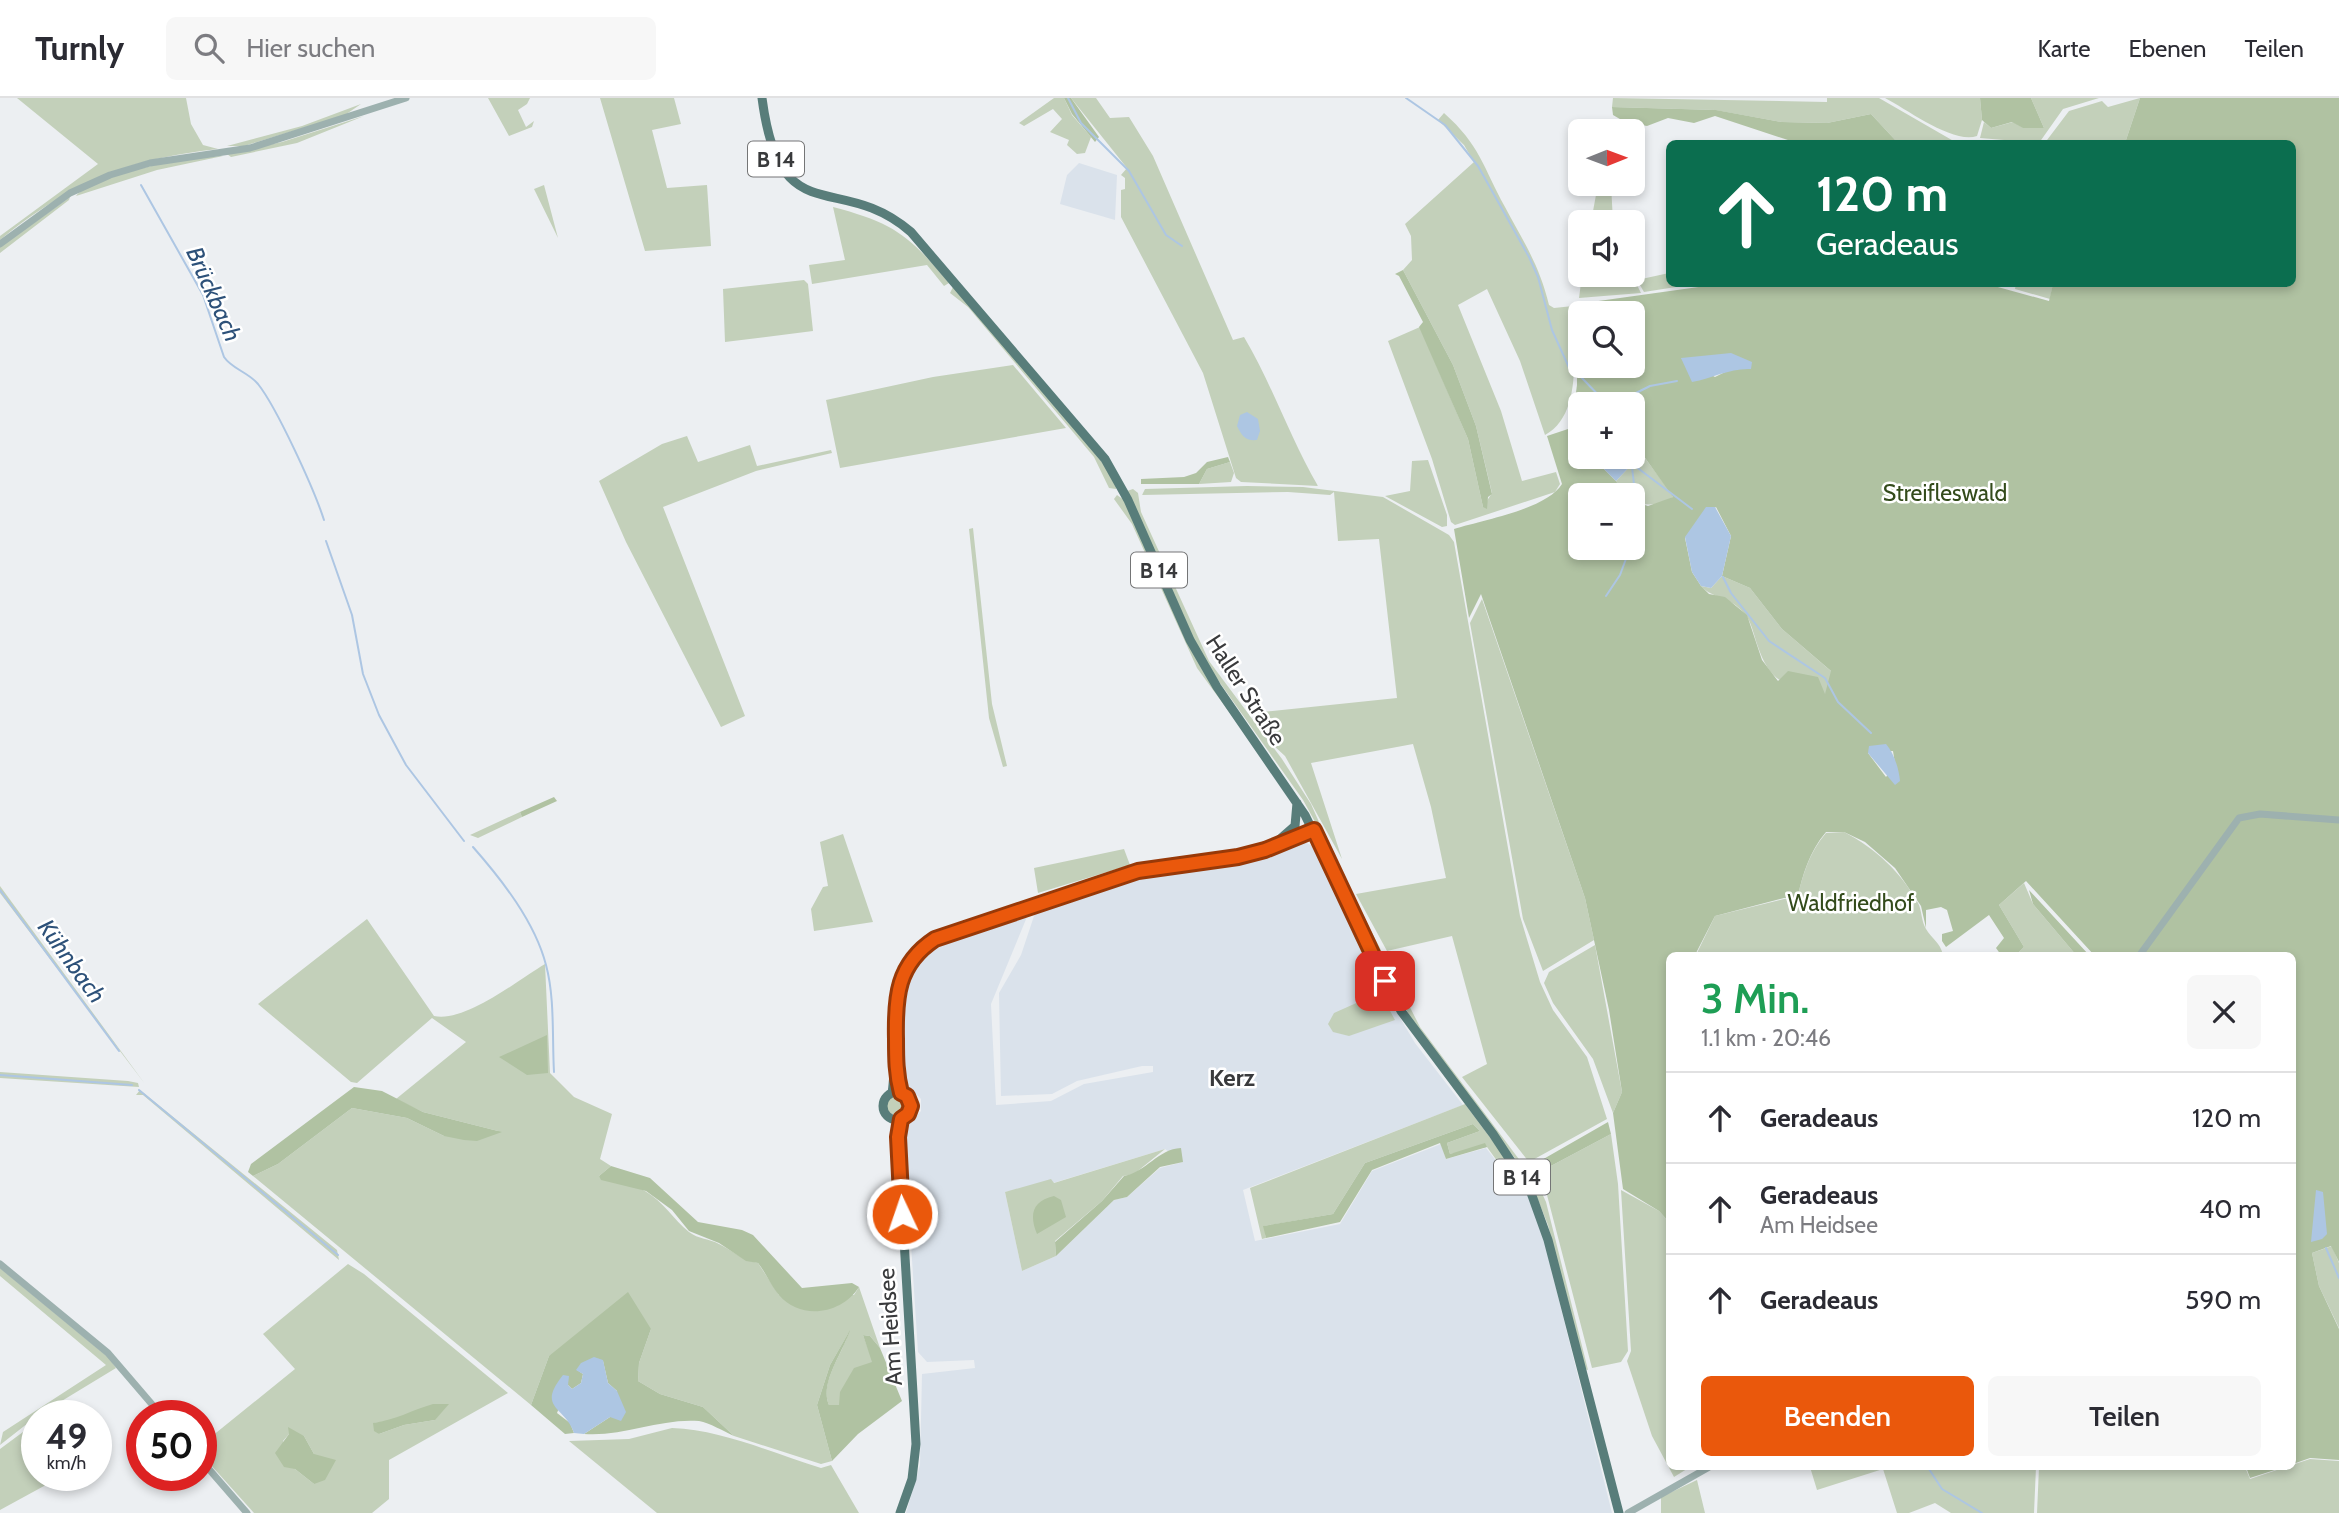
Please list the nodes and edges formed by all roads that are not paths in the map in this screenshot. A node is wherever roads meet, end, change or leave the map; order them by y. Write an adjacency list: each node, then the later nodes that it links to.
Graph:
1 (406, 98): 3 (street)
2 (762, 98): 4 (main road, Haller Straße / B 14)
3 (0, 244)
4 (1297, 802): 6 (main road, Haller Straße / B 14); 7 (main road)
5 (2339, 820): 8 (street)
6 (1314, 830): 7 (main road); 17 (main road, Haller Straße / B 14)
7 (1238, 857): 9 (main road)
8 (2142, 952)
9 (896, 1093): 10 (main road); 10 (main road)
10 (896, 1119): 16 (main road, Am Heidsee)
11 (0, 1264): 12 (street)
12 (148, 1400)
13 (1704, 1470): 18 (street)
14 (217, 1478): 15 (street)
15 (247, 1513)
16 (900, 1513)
17 (1619, 1513)
18 (1628, 1513)

